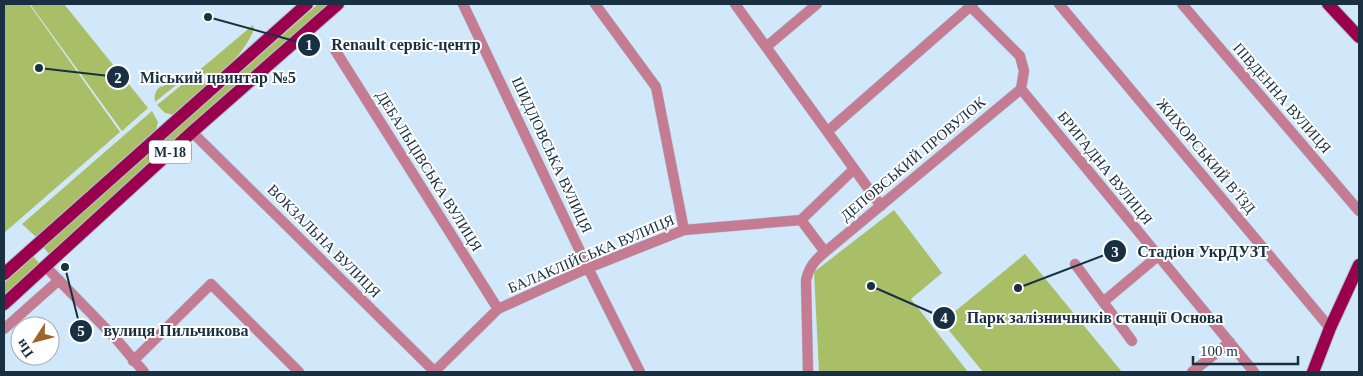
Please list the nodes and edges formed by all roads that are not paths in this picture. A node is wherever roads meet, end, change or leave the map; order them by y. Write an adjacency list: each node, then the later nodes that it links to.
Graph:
1 (307, 4): 28 (main road, М-18)
2 (338, 4): 16 (main road, М-18)
3 (464, 4): 27 (street, ШИДЛОВСЬКА ВУЛИЦЯ)
4 (595, 4): 21 (street)
5 (735, 4): 12 (street)
6 (817, 4): 12 (street)
7 (1059, 4): 33 (street, ЖИХОРСЬКИЙ В’ЇЗД)
8 (1182, 4): 19 (street, ПІВДЕННА ВУЛИЦЯ)
9 (1328, 4): 11 (main road)
10 (970, 5): 14 (street); 15 (street)
11 (1359, 37)
12 (766, 47): 15 (street)
13 (335, 50): 32 (street, ДЕБАЛЬЦІВСЬКА ВУЛИЦЯ)
14 (1021, 89): 18 (street, ДЕПОВСЬКИЙ ПРОВУЛОК); 23 (street, БРИГАДНА ВУЛИЦЯ)
15 (828, 131): 17 (street)
16 (192, 132): 26 (main road, М-18); 40 (street, ВОКЗАЛЬНА ВУЛИЦЯ)
17 (854, 169): 18 (street); 20 (street)
18 (881, 206): 22 (street, ДЕПОВСЬКИЙ ПРОВУЛОК)
19 (1359, 211)
20 (802, 220): 21 (street, БАЛАКЛІЙСЬКА ВУЛИЦЯ); 22 (street)
21 (684, 230): 27 (street, БАЛАКЛІЙСЬКА ВУЛИЦЯ)
22 (825, 252): 42 (street, ДЕПОВСЬКИЙ ПРОВУЛОК)
23 (1158, 256): 30 (street); 36 (street, БРИГАДНА ВУЛИЦЯ)
24 (1075, 264): 30 (street)
25 (1359, 264): 33 (main road)
26 (46, 267): 29 (street); 31 (main road, М-18)
27 (588, 268): 32 (street, БАЛАКЛІЙСЬКА ВУЛИЦЯ); 41 (street, ШИДЛОВСЬКА ВУЛИЦЯ)
28 (4, 274)
29 (59, 280): 34 (street); 37 (street)
30 (1102, 302): 35 (street)
31 (4, 304)
32 (498, 309): 40 (street, БАЛАКЛІЙСЬКА ВУЛИЦЯ)
33 (1330, 328): 45 (main road)
34 (4, 329)
35 (1132, 341)
36 (1230, 342): 43 (street); 44 (street, БРИГАДНА ВУЛИЦЯ)
37 (133, 361): 38 (street); 39 (street)
38 (144, 372)
39 (299, 372)
40 (435, 372)
41 (640, 372)
42 (808, 372)
43 (1192, 372)
44 (1254, 372)
45 (1312, 372)

